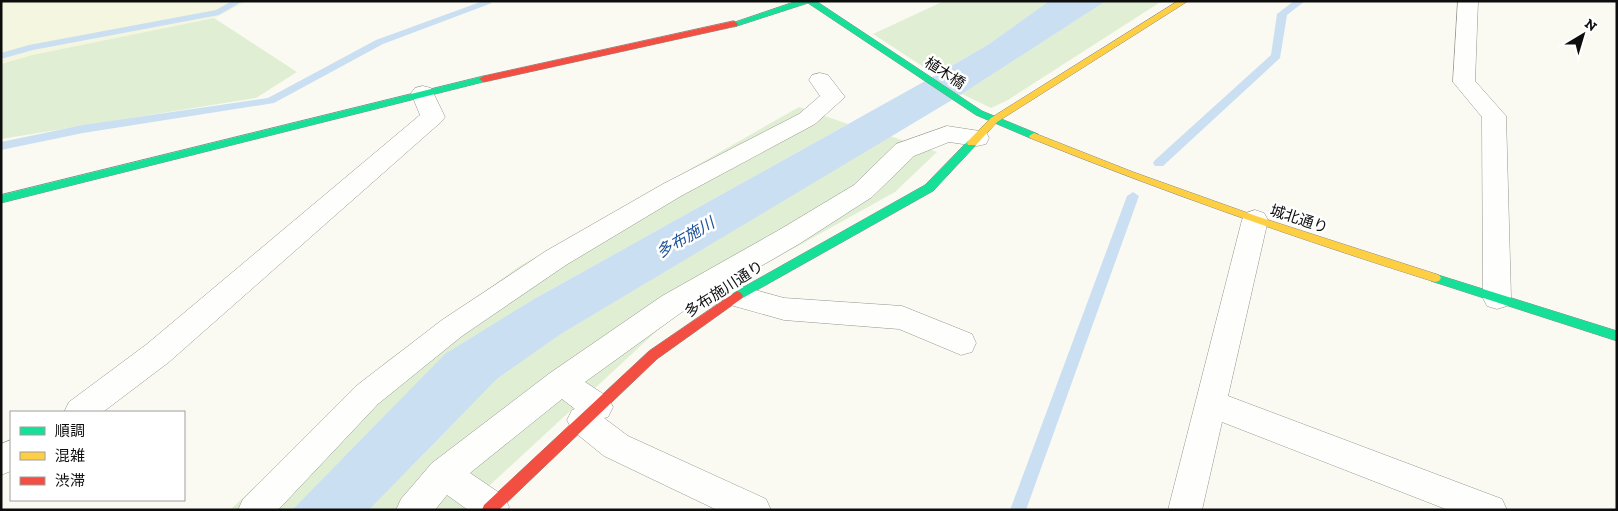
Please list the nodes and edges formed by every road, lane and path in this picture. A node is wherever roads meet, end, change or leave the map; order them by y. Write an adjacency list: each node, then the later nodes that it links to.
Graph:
1 (806, 1): 6 (street)
2 (810, 1): 7 (street, 植木橋)
3 (1184, 1): 7 (street, 多布施川通り)
4 (1468, 1): 11 (street)
5 (820, 80): 20 (street)
6 (422, 93): 8 (street); 16 (street)
7 (983, 124): 9 (street, 城北通り); 10 (street, 多布施川通り); 14 (street)
8 (1, 198)
9 (1256, 220): 11 (street, 城北通り); 15 (street)
10 (737, 296): 13 (street); 17 (street, 多布施川通り)
11 (1496, 298): 12 (street, 城北通り)
12 (1617, 336)
13 (960, 343)
14 (561, 382): 17 (street); 18 (street)
15 (1212, 404): 23 (street); 24 (street)
16 (81, 411)
17 (590, 414): 19 (street, 多布施川通り); 22 (street)
18 (444, 474): 19 (street); 21 (street)
19 (491, 508)
20 (255, 510)
21 (413, 510)
22 (754, 510)
23 (1185, 510)
24 (1490, 510)

